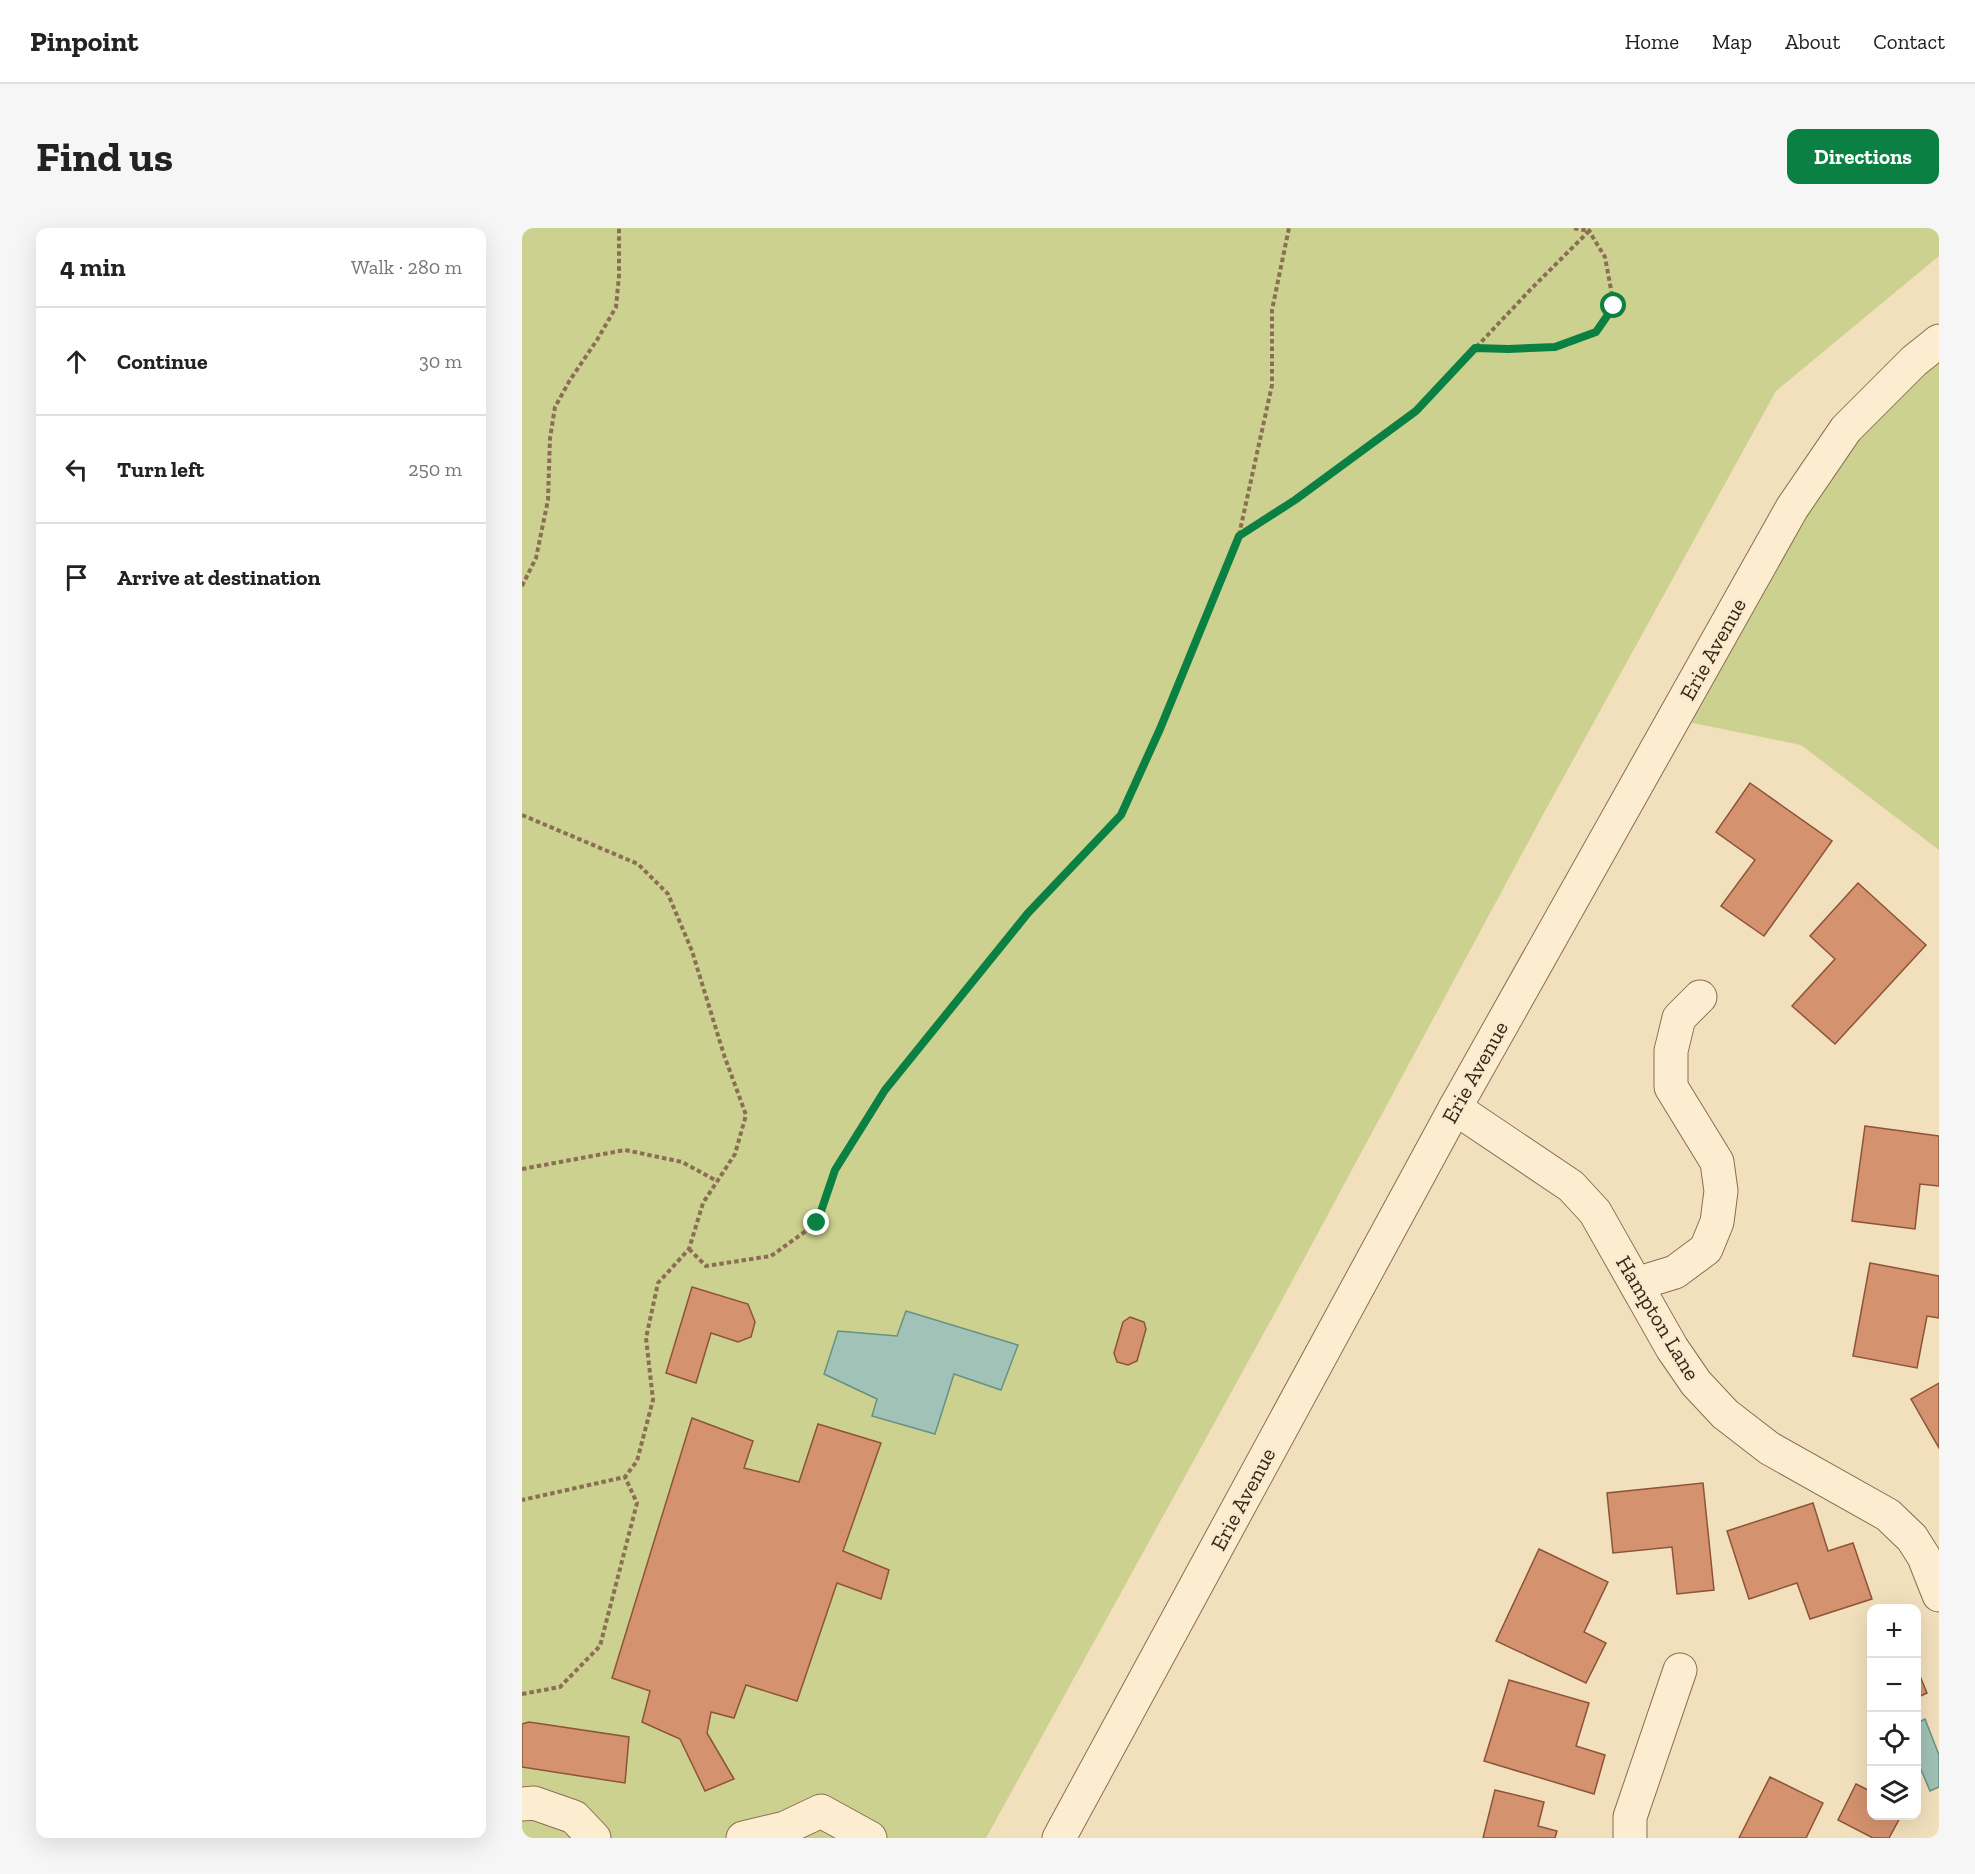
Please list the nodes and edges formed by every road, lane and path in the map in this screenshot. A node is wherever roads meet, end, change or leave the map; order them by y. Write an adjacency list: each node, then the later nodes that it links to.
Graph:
1 (619, 228): 8 (path)
2 (1289, 228): 7 (path)
3 (1574, 228): 4 (path)
4 (1591, 229): 6 (path); 6 (path)
5 (1939, 341): 11 (street, Erie Avenue)
6 (1475, 348): 7 (path)
7 (1239, 536): 14 (path)
8 (522, 586)
9 (522, 815): 13 (path)
10 (1700, 997): 15 (street)
11 (1455, 1108): 15 (street, Hampton Lane); 25 (street, Erie Avenue)
12 (522, 1169): 13 (path)
13 (717, 1181): 14 (path)
14 (688, 1249): 16 (path)
15 (1636, 1284): 18 (street, Hampton Lane)
16 (625, 1477): 17 (path); 20 (path)
17 (522, 1500)
18 (1939, 1595)
19 (1680, 1670): 26 (street)
20 (522, 1694)
21 (522, 1804): 22 (street)
22 (594, 1838)
23 (743, 1838): 24 (street)
24 (870, 1838)
25 (1059, 1838)
26 (1630, 1838)

